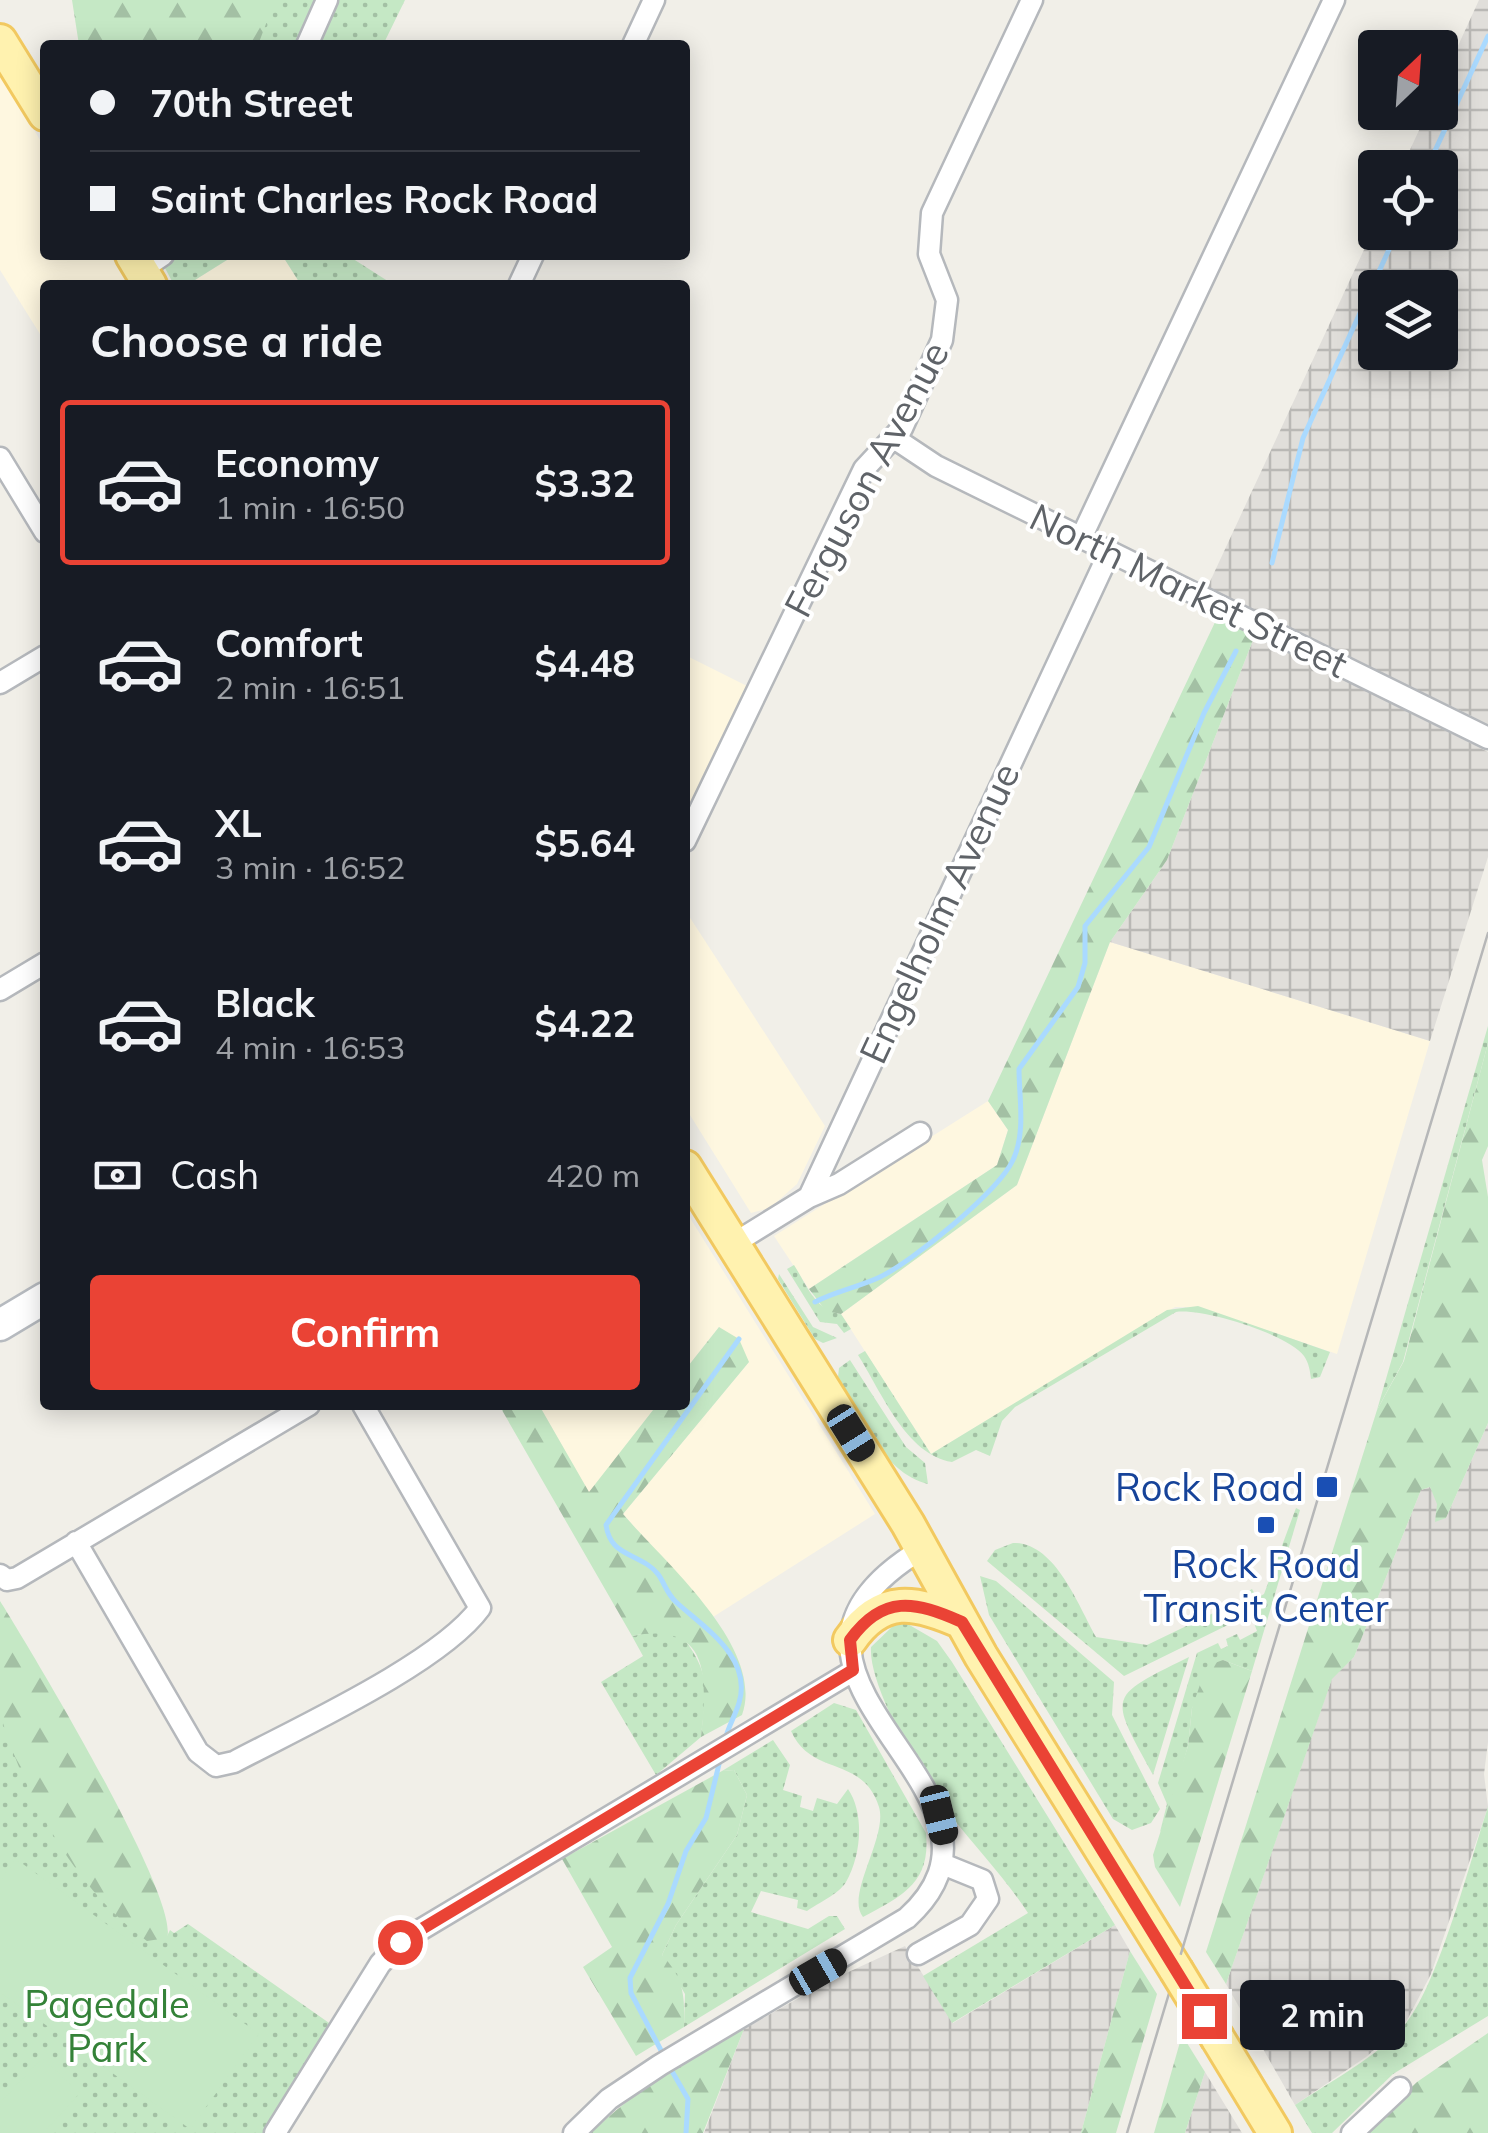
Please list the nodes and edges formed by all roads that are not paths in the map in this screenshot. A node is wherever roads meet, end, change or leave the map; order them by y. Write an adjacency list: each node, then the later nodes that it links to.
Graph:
1 (327, 0): 5 (street)
2 (654, 0): 6 (street)
3 (1032, 0): 9 (street, Ferguson Avenue)
4 (1334, 0): 12 (street)
5 (310, 40)
6 (635, 40)
7 (0, 41): 8 (main road)
8 (40, 106)
9 (894, 438): 12 (street, North Market Street); 17 (street, Ferguson Avenue)
10 (0, 458): 11 (street)
11 (40, 524)
12 (1082, 536): 13 (street, North Market Street)
13 (1110, 551): 16 (street, North Market Street); 22 (street, Engelholm Avenue)
14 (40, 659): 15 (street)
15 (0, 683)
16 (1488, 738)
17 (690, 832)
18 (40, 966): 19 (street)
19 (0, 990)
20 (920, 1133): 22 (street)
21 (690, 1180): 23 (main road)
22 (808, 1197): 23 (street)
23 (733, 1244): 29 (main road)
24 (40, 1301): 25 (street)
25 (0, 1326)
26 (300, 1410): 28 (street)
27 (366, 1410): 28 (street)
28 (76, 1542): 30 (street)
29 (922, 1549): 31 (main road); 32 (street)
30 (3, 1578)
31 (962, 1622): 32 (main road); 38 (main road, bridge)
32 (852, 1655): 33 (street); 36 (street)
33 (944, 1865): 34 (street); 37 (street)
34 (918, 1954)
35 (1400, 2088): 39 (street)
36 (275, 2133)
37 (574, 2133)
38 (1275, 2133)
39 (1352, 2133)

